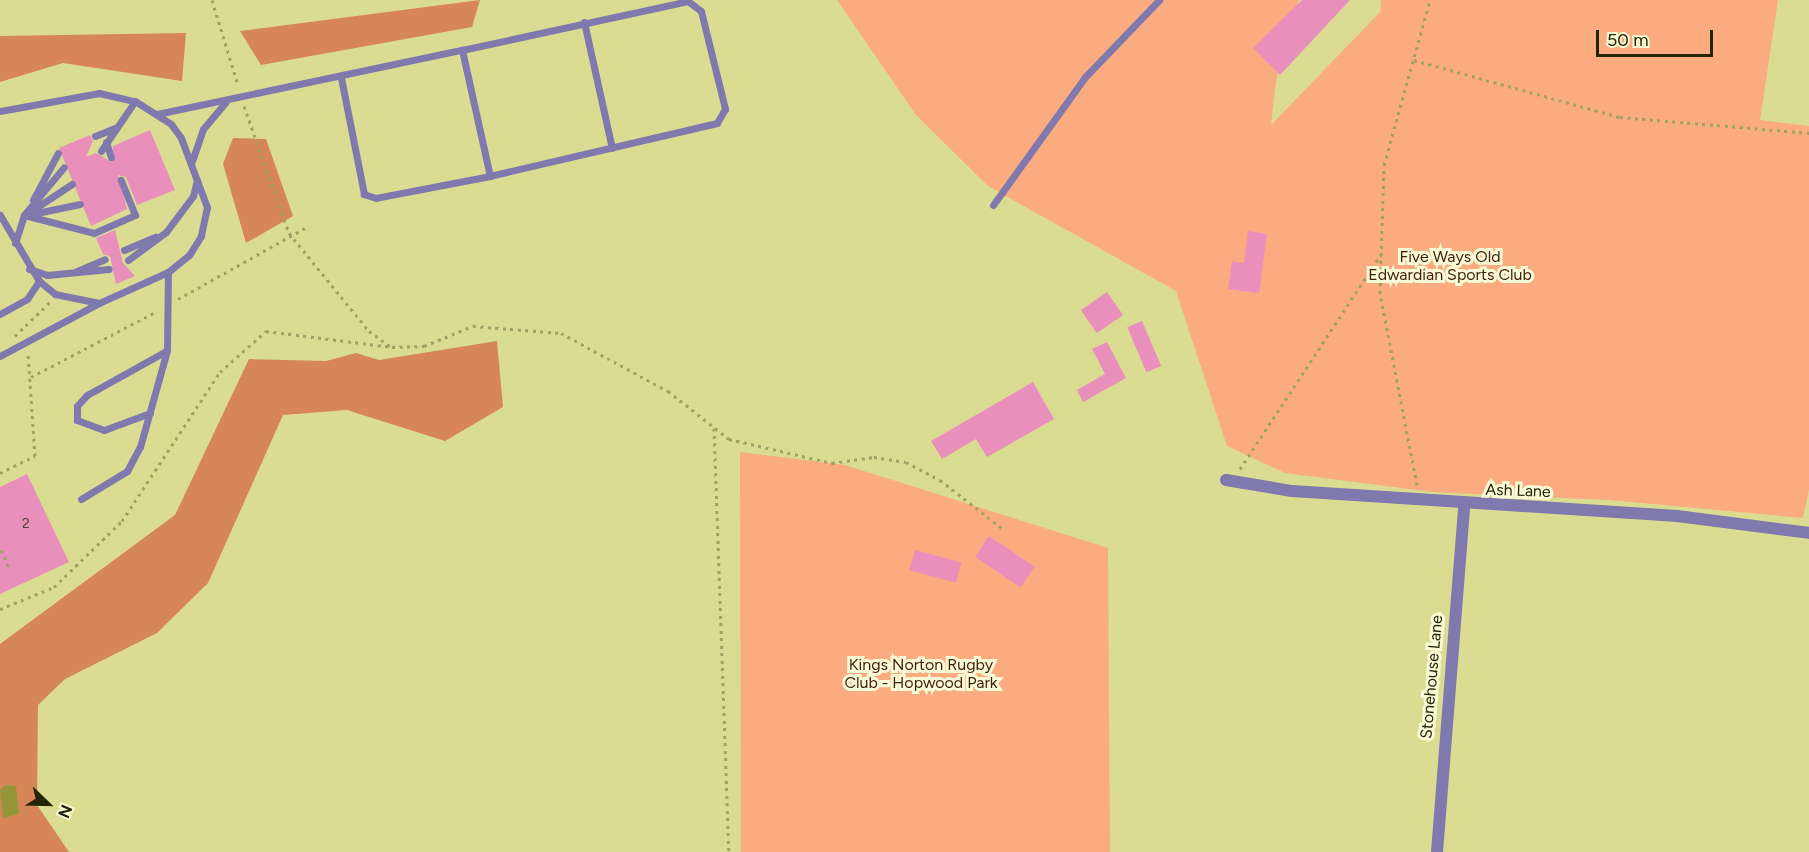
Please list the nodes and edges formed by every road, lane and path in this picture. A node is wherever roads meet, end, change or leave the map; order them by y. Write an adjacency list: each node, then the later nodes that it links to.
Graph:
1 (212, 0): 8 (path)
2 (1159, 0): 28 (lane)
3 (1430, 0): 6 (path)
4 (584, 22): 5 (lane); 17 (lane); 17 (lane)
5 (462, 50): 7 (lane); 23 (lane)
6 (1414, 60): 14 (path); 36 (path)
7 (341, 78): 8 (lane); 23 (lane)
8 (242, 99): 10 (lane); 33 (path)
9 (135, 101): 11 (lane); 12 (lane); 13 (lane)
10 (226, 102): 12 (lane); 21 (lane)
11 (0, 111)
12 (157, 114): 21 (lane)
13 (116, 127): 15 (lane); 16 (lane)
14 (1809, 133)
15 (95, 136)
16 (106, 142): 18 (lane); 20 (lane)
17 (612, 148): 23 (lane)
18 (101, 151)
19 (58, 153): 30 (lane)
20 (111, 157)
21 (192, 161): 24 (lane)
22 (64, 167): 30 (lane)
23 (490, 176)
24 (198, 177): 32 (lane); 41 (lane)
25 (72, 184): 30 (lane)
26 (121, 185): 30 (lane)
27 (80, 204): 30 (lane)
28 (993, 205)
29 (0, 215): 34 (lane)
30 (24, 215): 34 (lane)
31 (307, 228): 33 (path)
32 (166, 232): 35 (lane); 38 (lane)
33 (289, 233): 48 (path)
34 (15, 243): 39 (lane)
35 (124, 250)
36 (1382, 253): 54 (path); 56 (path)
37 (105, 259): 42 (lane)
38 (128, 260)
39 (29, 269): 42 (lane); 43 (lane)
40 (109, 269): 42 (lane)
41 (168, 272): 45 (lane); 49 (lane)
42 (68, 275)
43 (39, 281): 44 (lane); 46 (lane)
44 (55, 294): 45 (lane); 47 (path)
45 (99, 303): 47 (lane)
46 (0, 314)
47 (27, 342): 50 (lane); 53 (path)
48 (392, 347): 52 (path); 62 (path)
49 (167, 350): 51 (lane); 51 (lane)
50 (0, 356)
51 (150, 413): 55 (lane)
52 (714, 428): 58 (path); 63 (path)
53 (0, 473)
54 (1226, 480): 56 (street, Ash Lane)
55 (81, 499)
56 (1417, 502): 57 (street, Ash Lane)
57 (1464, 506): 59 (street, Ash Lane); 64 (street, Stonehouse Lane)
58 (1003, 529)
59 (1809, 533)
60 (1, 550): 61 (path)
61 (10, 570)
62 (0, 609)
63 (729, 852)
64 (1437, 852)

